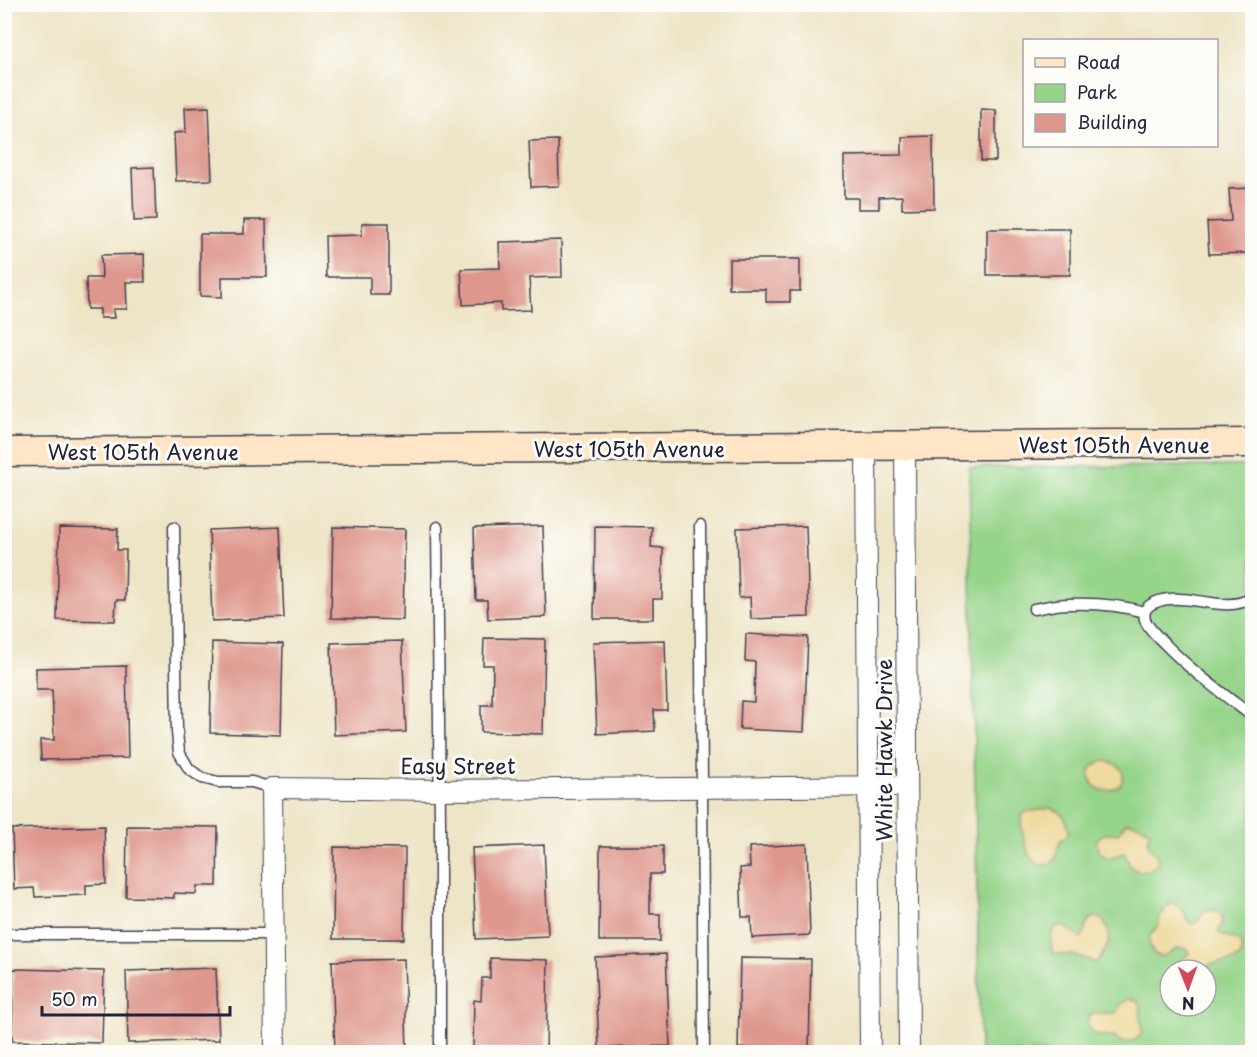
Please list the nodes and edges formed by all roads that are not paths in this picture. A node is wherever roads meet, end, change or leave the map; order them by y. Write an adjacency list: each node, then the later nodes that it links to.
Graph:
1 (1252, 443): 2 (street, West 105th Avenue)
2 (905, 446): 3 (street, West 105th Avenue); 12 (street, White Hawk Drive)
3 (866, 447): 4 (street, West 105th Avenue); 13 (street, White Hawk Drive)
4 (4, 452)
5 (700, 526): 15 (lane)
6 (174, 527): 14 (lane)
7 (437, 527): 16 (lane)
8 (1252, 598): 10 (lane)
9 (1034, 609): 10 (lane)
10 (1144, 612): 11 (lane)
11 (1252, 716)
12 (907, 786): 13 (street, Easy Street); 23 (street, White Hawk Drive)
13 (868, 787): 15 (street, Easy Street); 22 (street, White Hawk Drive)
14 (272, 788): 16 (street, Easy Street); 18 (street)
15 (702, 788): 16 (street, Easy Street); 19 (lane)
16 (439, 790): 20 (lane)
17 (7, 934): 18 (lane)
18 (274, 934): 21 (street)
19 (704, 1048)
20 (440, 1051)
21 (275, 1053)
22 (870, 1053)
23 (909, 1053)

